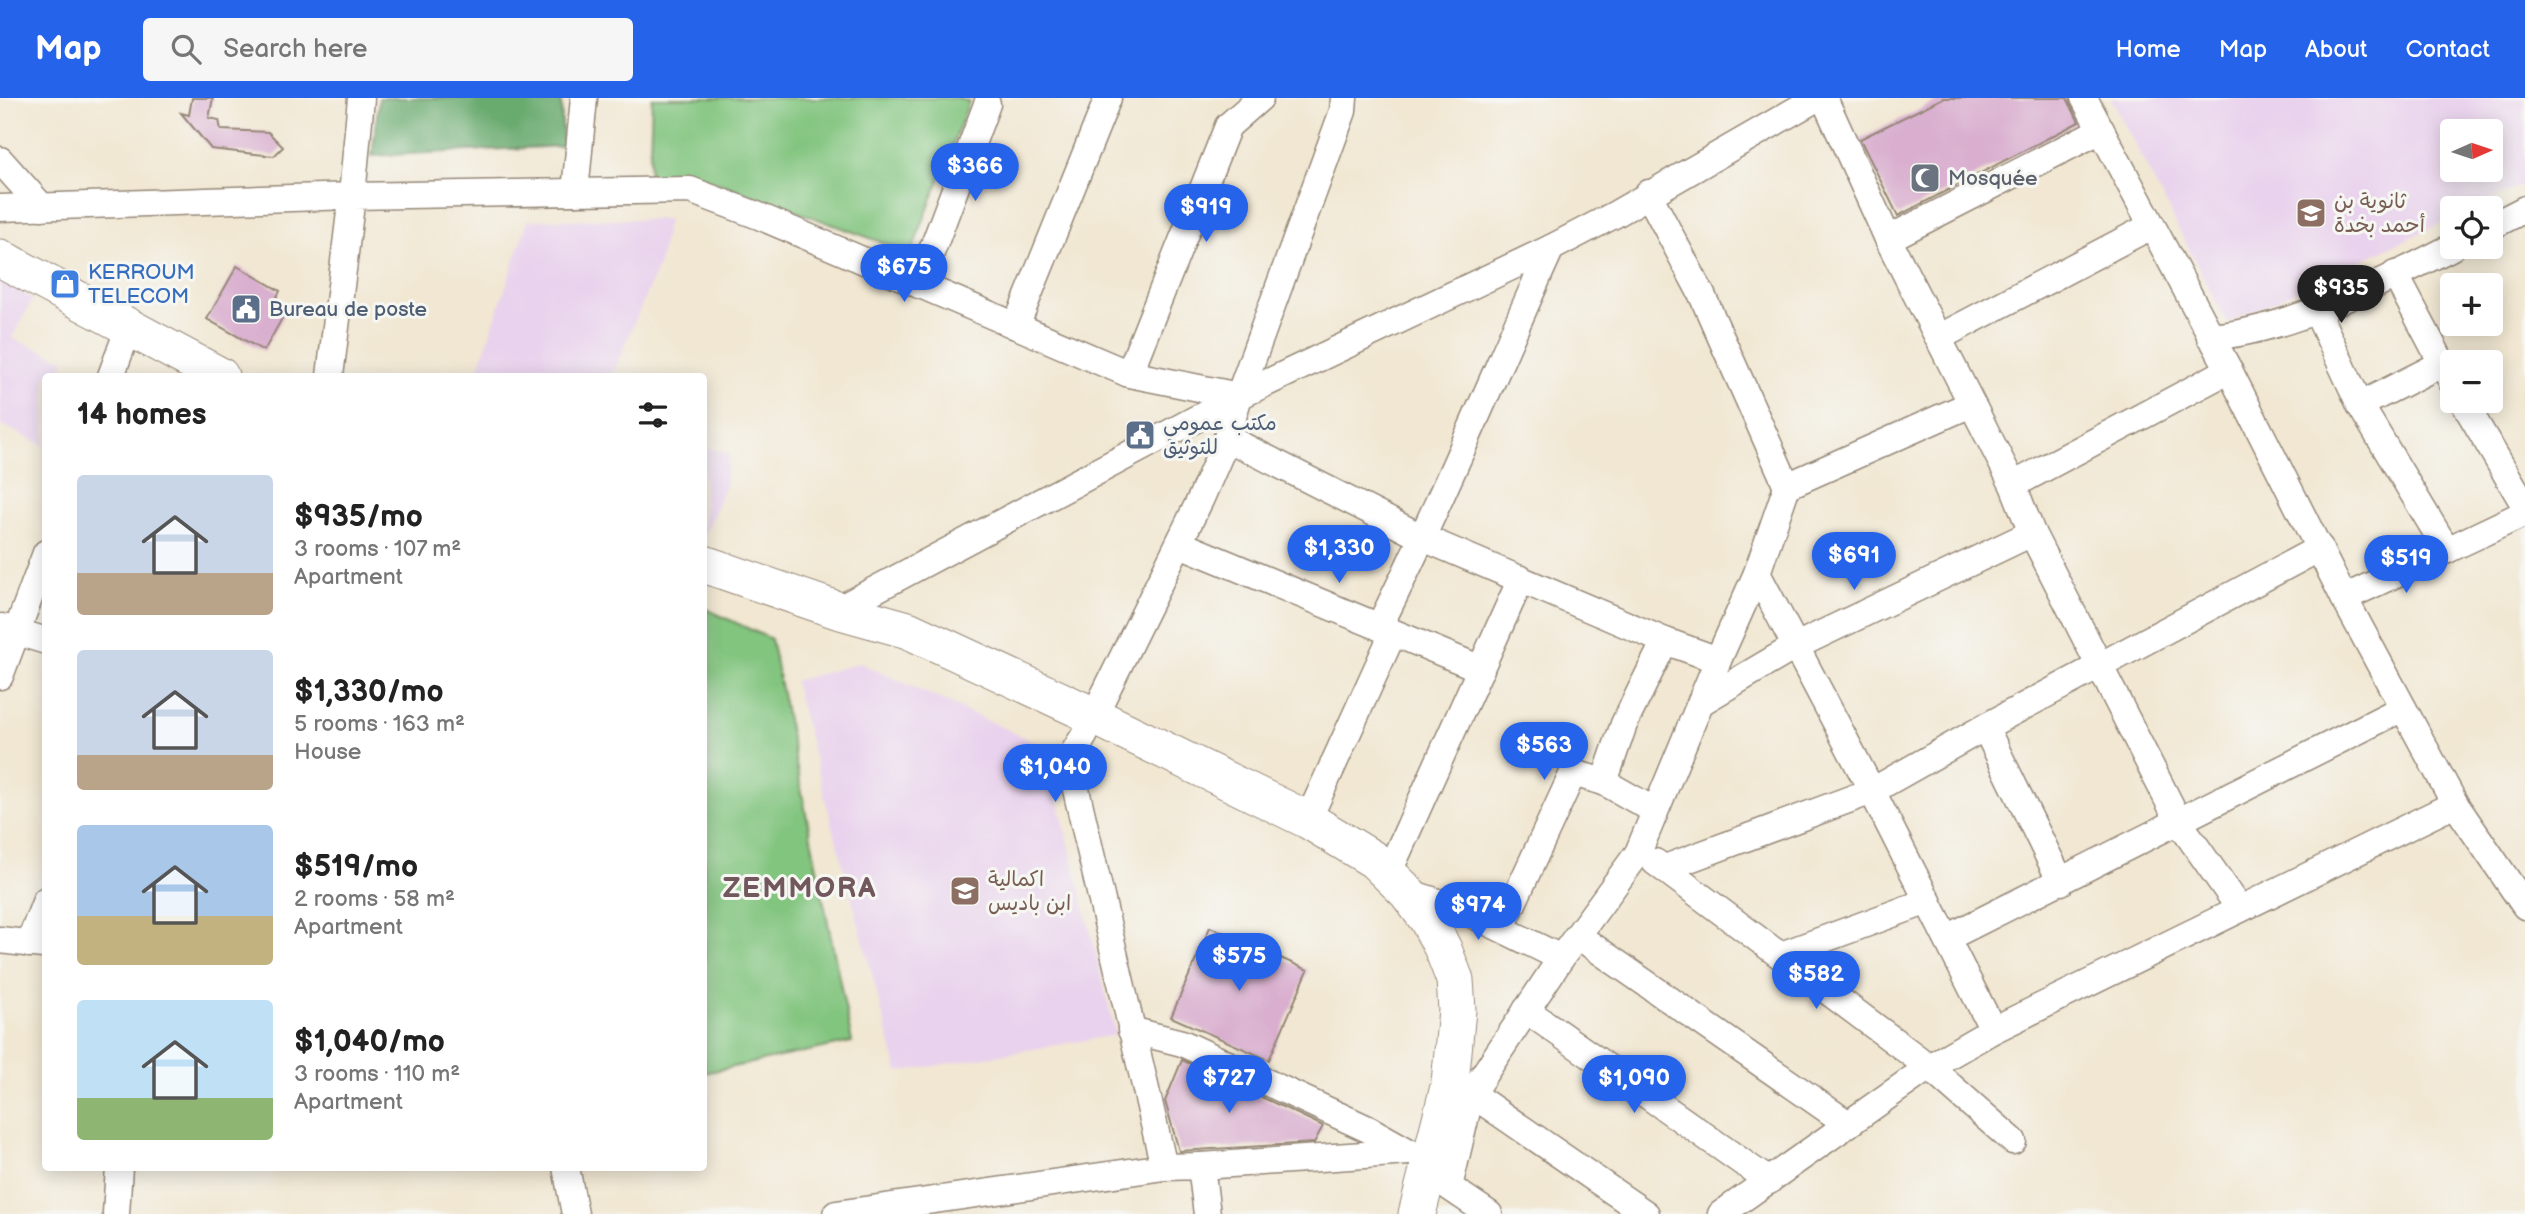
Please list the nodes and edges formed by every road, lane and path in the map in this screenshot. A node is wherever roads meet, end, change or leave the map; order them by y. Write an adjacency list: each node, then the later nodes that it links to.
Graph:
1 (361, 98): 14 (street)
2 (584, 98): 12 (street)
3 (1108, 98): 27 (street)
4 (1260, 98): 36 (street)
5 (1344, 98): 38 (street)
6 (1817, 98): 13 (street)
7 (1824, 98): 20 (street)
8 (2084, 98): 10 (street)
9 (987, 104): 25 (street)
10 (2101, 130): 19 (street); 20 (street)
11 (0, 160): 15 (street)
12 (575, 192): 14 (street); 25 (street)
13 (1648, 193): 21 (street); 44 (street)
14 (352, 196): 15 (street); 35 (street)
15 (42, 207): 16 (street)
16 (0, 208)
17 (2525, 209): 18 (street)
18 (2503, 220)
19 (2151, 226): 29 (street); 30 (street)
20 (1888, 239): 30 (street)
21 (1551, 248): 38 (street); 48 (street)
22 (2440, 253): 24 (street)
23 (0, 257): 28 (main road)
24 (2395, 274): 26 (street); 31 (street)
25 (919, 285): 27 (street)
26 (2316, 310): 29 (street); 40 (street)
27 (1016, 326): 36 (street)
28 (129, 327): 33 (street); 34 (main road)
29 (2210, 337): 32 (street)
30 (1938, 338): 39 (street)
31 (2440, 361)
32 (2228, 370): 43 (street); 50 (street)
33 (112, 373)
34 (214, 373)
35 (330, 373)
36 (1129, 374): 38 (street)
37 (2440, 375): 40 (street)
38 (1239, 396): 42 (street); 57 (street)
39 (1971, 404): 43 (street); 44 (street)
40 (2360, 405): 51 (street)
41 (2470, 413): 45 (street)
42 (1227, 438): 48 (street); 49 (street)
43 (2013, 485): 47 (street)
44 (1787, 486): 54 (street)
45 (2525, 506)
46 (2525, 513): 51 (street)
47 (2032, 533): 62 (street); 64 (street)
48 (1423, 538): 55 (street); 59 (street)
49 (1180, 544): 59 (street); 69 (street)
50 (2320, 548): 56 (street); 64 (street)
51 (2447, 550): 56 (street)
52 (42, 561): 58 (street)
53 (707, 565): 57 (main road)
54 (1757, 573): 62 (street); 63 (street)
55 (1521, 579): 61 (street); 65 (street)
56 (2344, 598): 68 (street)
57 (837, 610): 69 (main road)
58 (8, 629): 60 (street); 66 (street)
59 (1386, 630): 65 (street); 75 (street)
60 (42, 640)
61 (1665, 641): 63 (street); 71 (street)
62 (1796, 646): 67 (street); 72 (street)
63 (1718, 660): 67 (street)
64 (2101, 665): 70 (street); 76 (street)
65 (1480, 669): 80 (street)
66 (0, 676)
67 (1703, 701): 74 (street)
68 (2403, 708): 73 (street); 76 (street)
69 (1089, 726): 75 (main road); 93 (street); 99 (main road)
70 (1985, 727): 72 (street); 79 (street)
71 (1604, 782): 74 (street); 85 (street)
72 (1871, 791): 78 (street); 81 (street)
73 (2455, 804): 82 (street); 83 (street)
74 (1655, 811): 77 (street)
75 (1308, 820): 80 (main road)
76 (2179, 822): 79 (street); 83 (street)
77 (1638, 853): 78 (street); 86 (street)
78 (1665, 868): 90 (street)
79 (2061, 882): 87 (street)
80 (1398, 883): 85 (street); 96 (main road)
81 (1928, 901): 87 (street); 90 (street)
82 (2525, 905)
83 (2240, 909): 94 (street)
84 (42, 920): 89 (street)
85 (1502, 927): 91 (street)
86 (1578, 936): 91 (street); 97 (street)
87 (1947, 938): 94 (street)
88 (0, 940): 89 (street)
89 (37, 945)
90 (1781, 955): 95 (street)
91 (1561, 958): 92 (street)
92 (1526, 1010): 96 (street); 104 (street)
93 (1131, 1030): 99 (street); 101 (street)
94 (1993, 1030): 95 (street)
95 (1929, 1067): 97 (street); 98 (street)
96 (1461, 1087): 110 (main road); 111 (street); 112 (street)
97 (1848, 1124): 104 (street)
98 (2012, 1141)
99 (1409, 1152): 100 (street); 109 (main road)
100 (1201, 1166): 101 (street); 108 (street)
101 (1164, 1167): 107 (street)
102 (119, 1171): 105 (street)
103 (567, 1171): 106 (street)
104 (1769, 1181): 113 (street)
105 (116, 1214)
106 (575, 1214)
107 (836, 1214)
108 (1207, 1214)
109 (1392, 1214)
110 (1417, 1214)
111 (1489, 1214)
112 (1646, 1214)
113 (1721, 1214)

